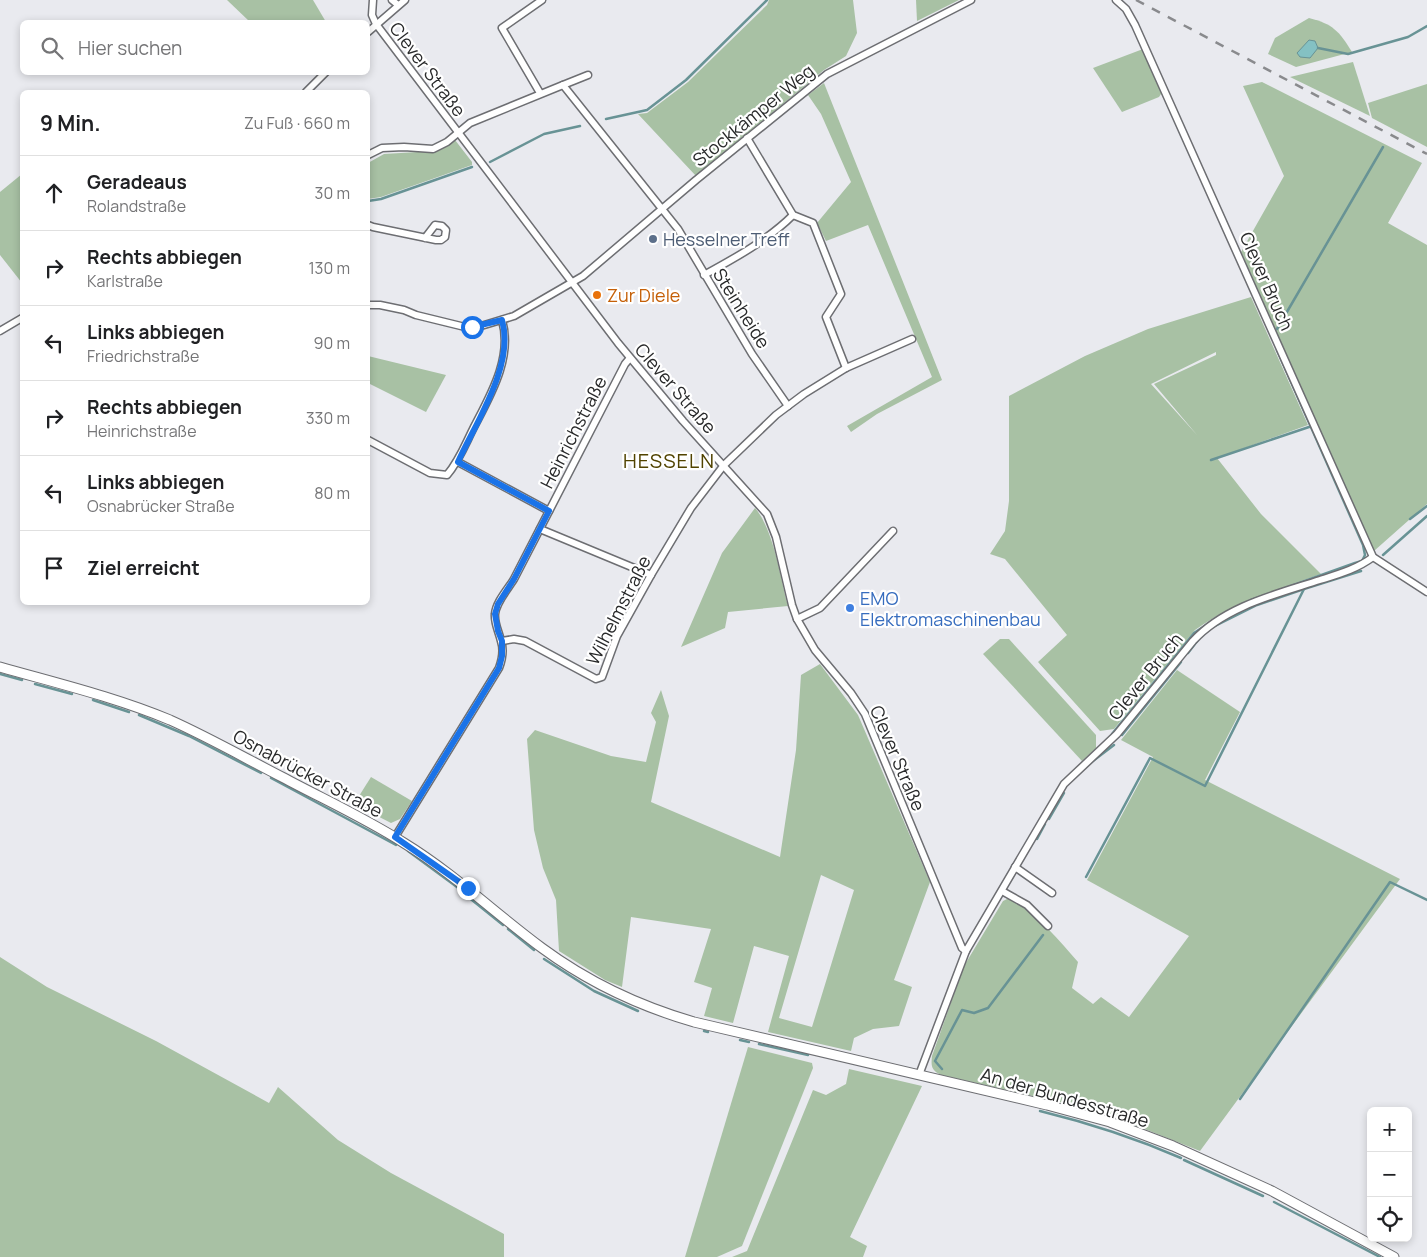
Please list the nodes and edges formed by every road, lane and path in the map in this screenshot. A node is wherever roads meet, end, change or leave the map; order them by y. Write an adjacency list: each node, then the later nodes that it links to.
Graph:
1 (373, 0): 8 (street)
2 (392, 0): 7 (street)
3 (405, 0): 7 (street)
4 (542, 0): 14 (street)
5 (971, 0): 16 (street, Stockkämper Weg)
6 (1116, 0): 38 (street, Clever Bruch)
7 (398, 5): 8 (street)
8 (376, 24): 9 (street); 15 (street, Clever Straße)
9 (370, 30)
10 (323, 75): 13 (street)
11 (588, 75): 12 (street)
12 (563, 85): 14 (street); 18 (street, Steinheide)
13 (308, 90)
14 (540, 93): 15 (street)
15 (457, 132): 17 (street); 23 (street, Clever Straße)
16 (748, 138): 18 (street, Stockkämper Weg); 19 (street)
17 (370, 154)
18 (662, 208): 22 (street, Steinheide); 23 (street, Stockkämper Weg)
19 (793, 215): 22 (street); 30 (street)
20 (370, 225): 21 (street)
21 (424, 238)
22 (704, 275): 31 (street, Steinheide)
23 (572, 282): 26 (street, Stockkämper Weg); 29 (street, Clever Straße)
24 (370, 305): 26 (street, Stockkämper Weg)
25 (20, 319): 27 (street)
26 (502, 320): 33 (street)
27 (0, 331)
28 (912, 339): 30 (street)
29 (630, 358): 34 (street, Clever Straße); 35 (street, Heinrichstraße)
30 (846, 368): 31 (street)
31 (788, 406): 34 (street)
32 (370, 441): 33 (street)
33 (458, 462): 35 (street)
34 (724, 465): 39 (street, Wilhelmstraße); 41 (street, Clever Straße)
35 (549, 511): 36 (street, Heinrichstraße)
36 (540, 529): 39 (street); 42 (street, Heinrichstraße)
37 (893, 531): 41 (street)
38 (1373, 557): 40 (street); 45 (street, Clever Bruch)
39 (651, 575): 42 (street, Wilhelmstraße)
40 (1427, 592)
41 (797, 619): 49 (street, Clever Straße)
42 (502, 641): 44 (street, Heinrichstraße)
43 (0, 667): 44 (main road, Osnabrücker Straße)
44 (395, 837): 50 (main road, Osnabrücker Straße)
45 (1015, 867): 46 (street, Clever Bruch); 47 (street)
46 (1002, 891): 48 (street); 49 (street, Clever Bruch)
47 (1052, 893)
48 (1048, 926)
49 (966, 951): 51 (street)
50 (824, 1052): 51 (main road, An der Bundesstraße)
51 (919, 1075): 52 (main road, An der Bundesstraße)
52 (1394, 1257)

